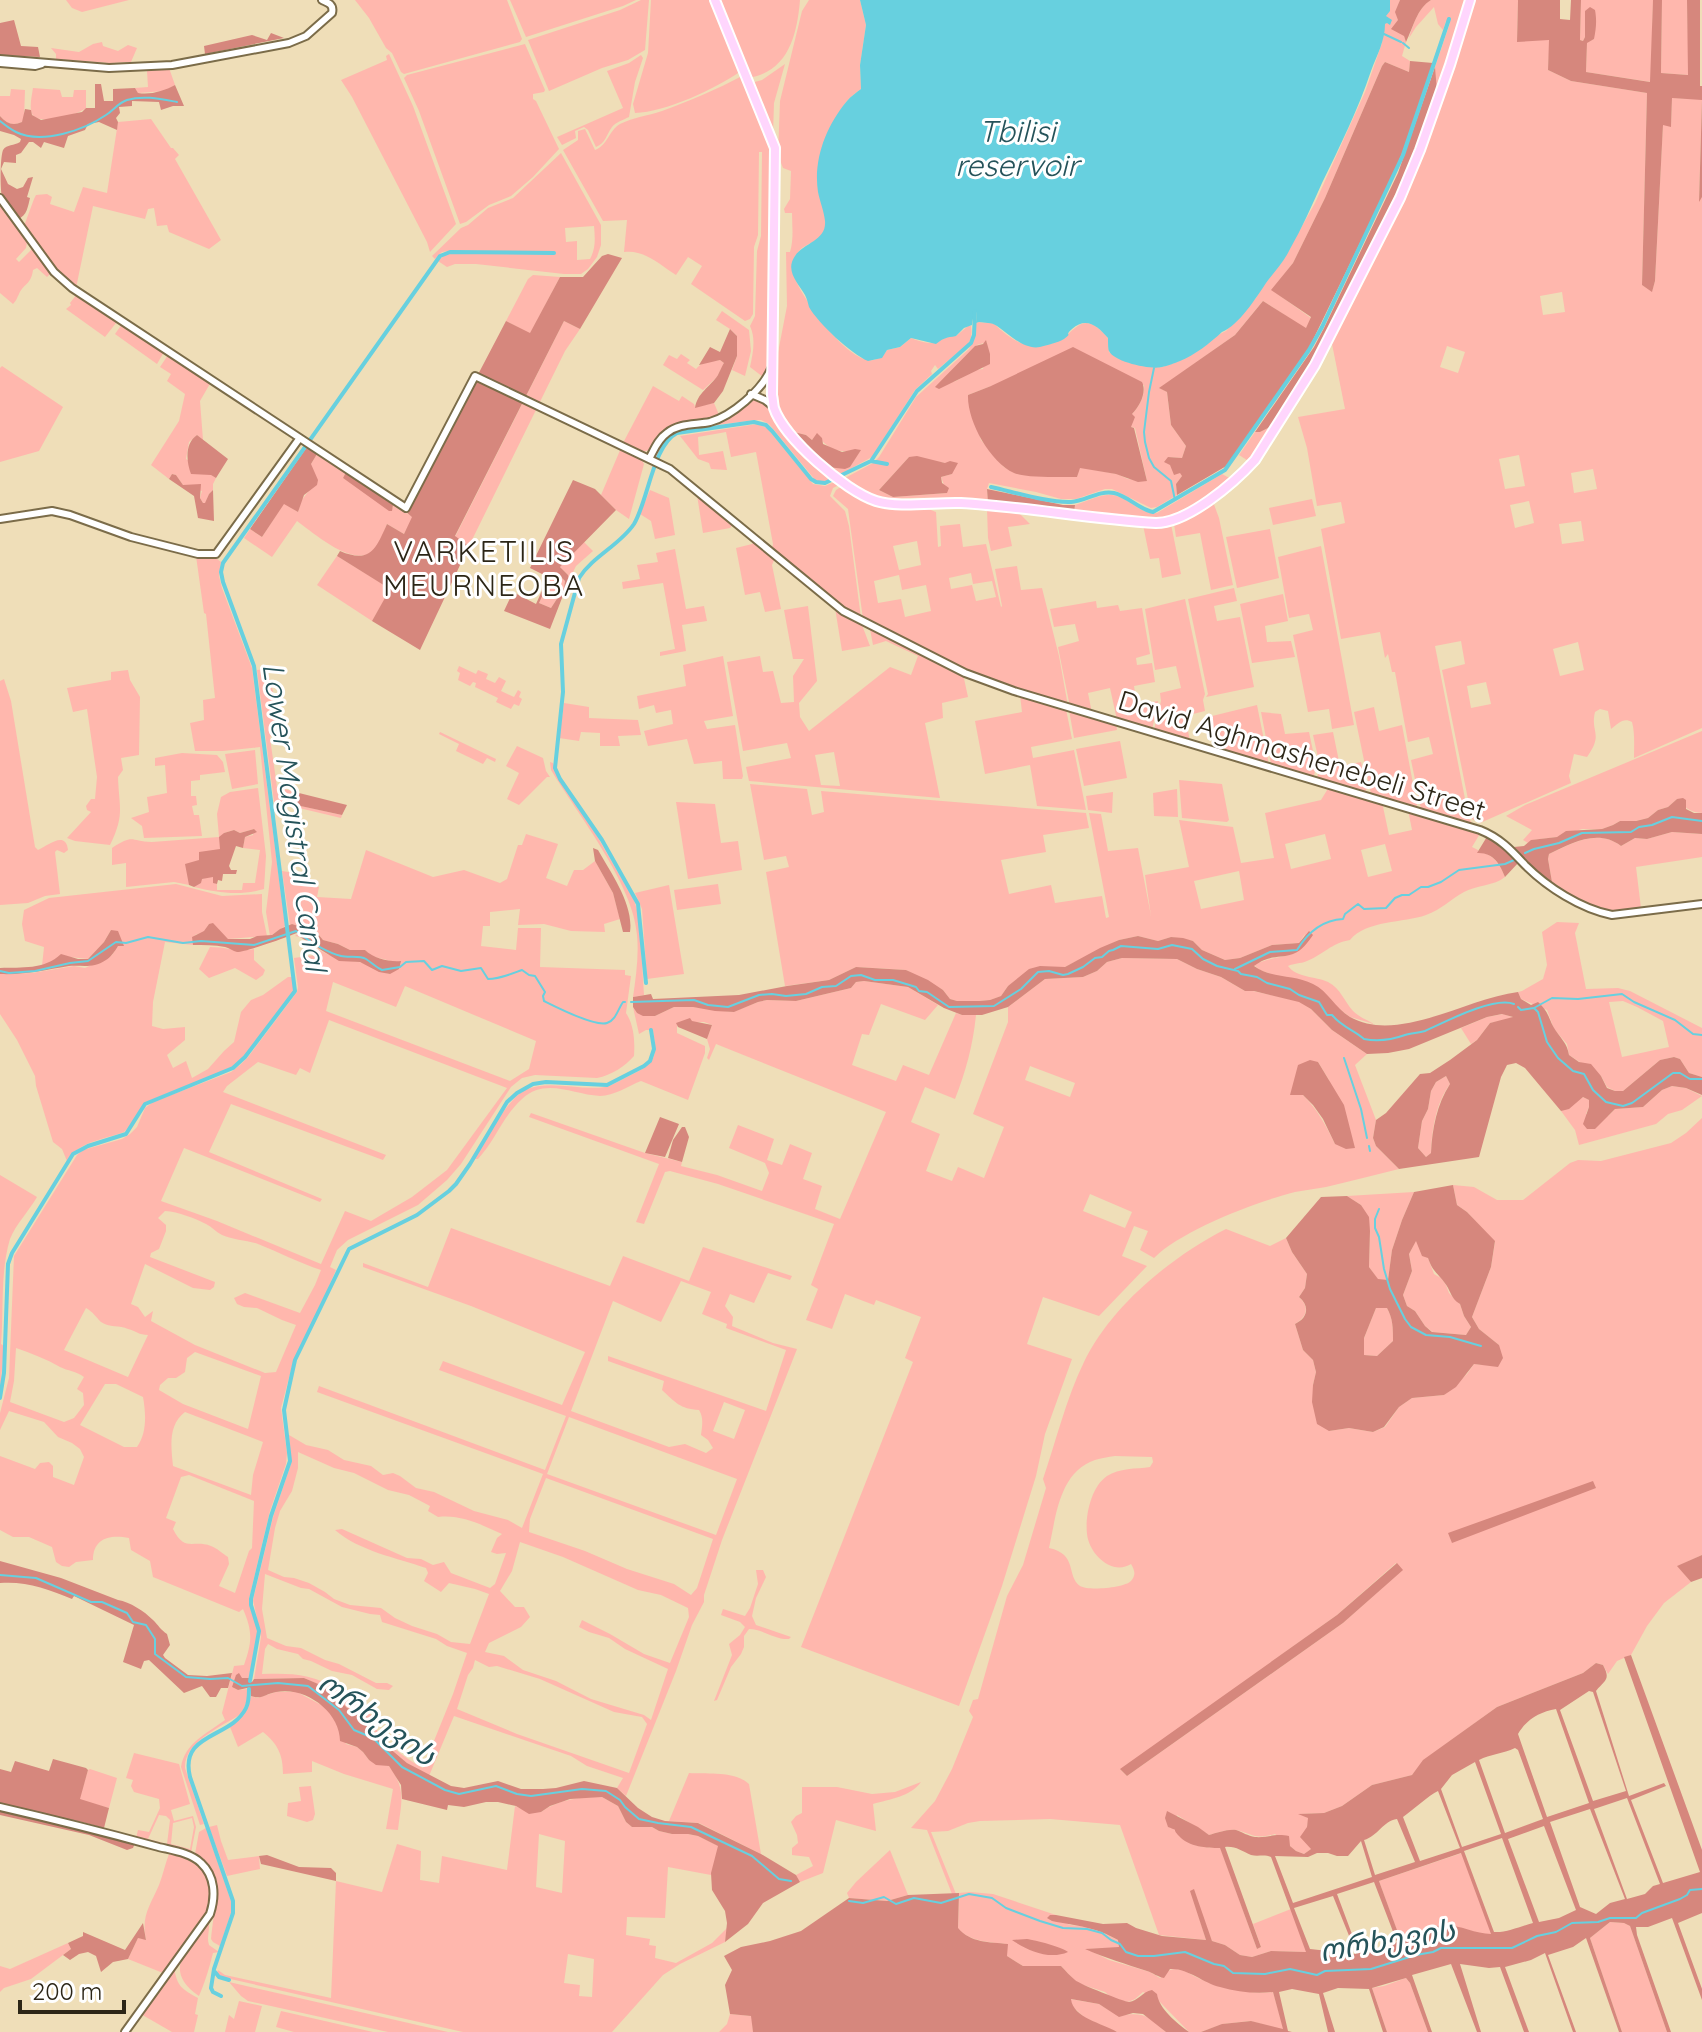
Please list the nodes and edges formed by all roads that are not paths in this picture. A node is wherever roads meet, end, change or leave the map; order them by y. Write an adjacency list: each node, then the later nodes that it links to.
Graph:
1 (322, 0): 4 (street)
2 (715, 0): 6 (main road)
3 (1470, 0): 8 (main road)
4 (0, 61)
5 (0, 198): 9 (street)
6 (772, 365): 7 (street); 8 (main road)
7 (751, 394): 8 (street); 10 (street)
8 (774, 407)
9 (301, 440): 10 (street, David Aghmashenebeli Street); 11 (street)
10 (650, 460): 12 (street, David Aghmashenebeli Street)
11 (0, 519)
12 (1702, 904)
13 (0, 1807): 14 (street)
14 (125, 2032)

